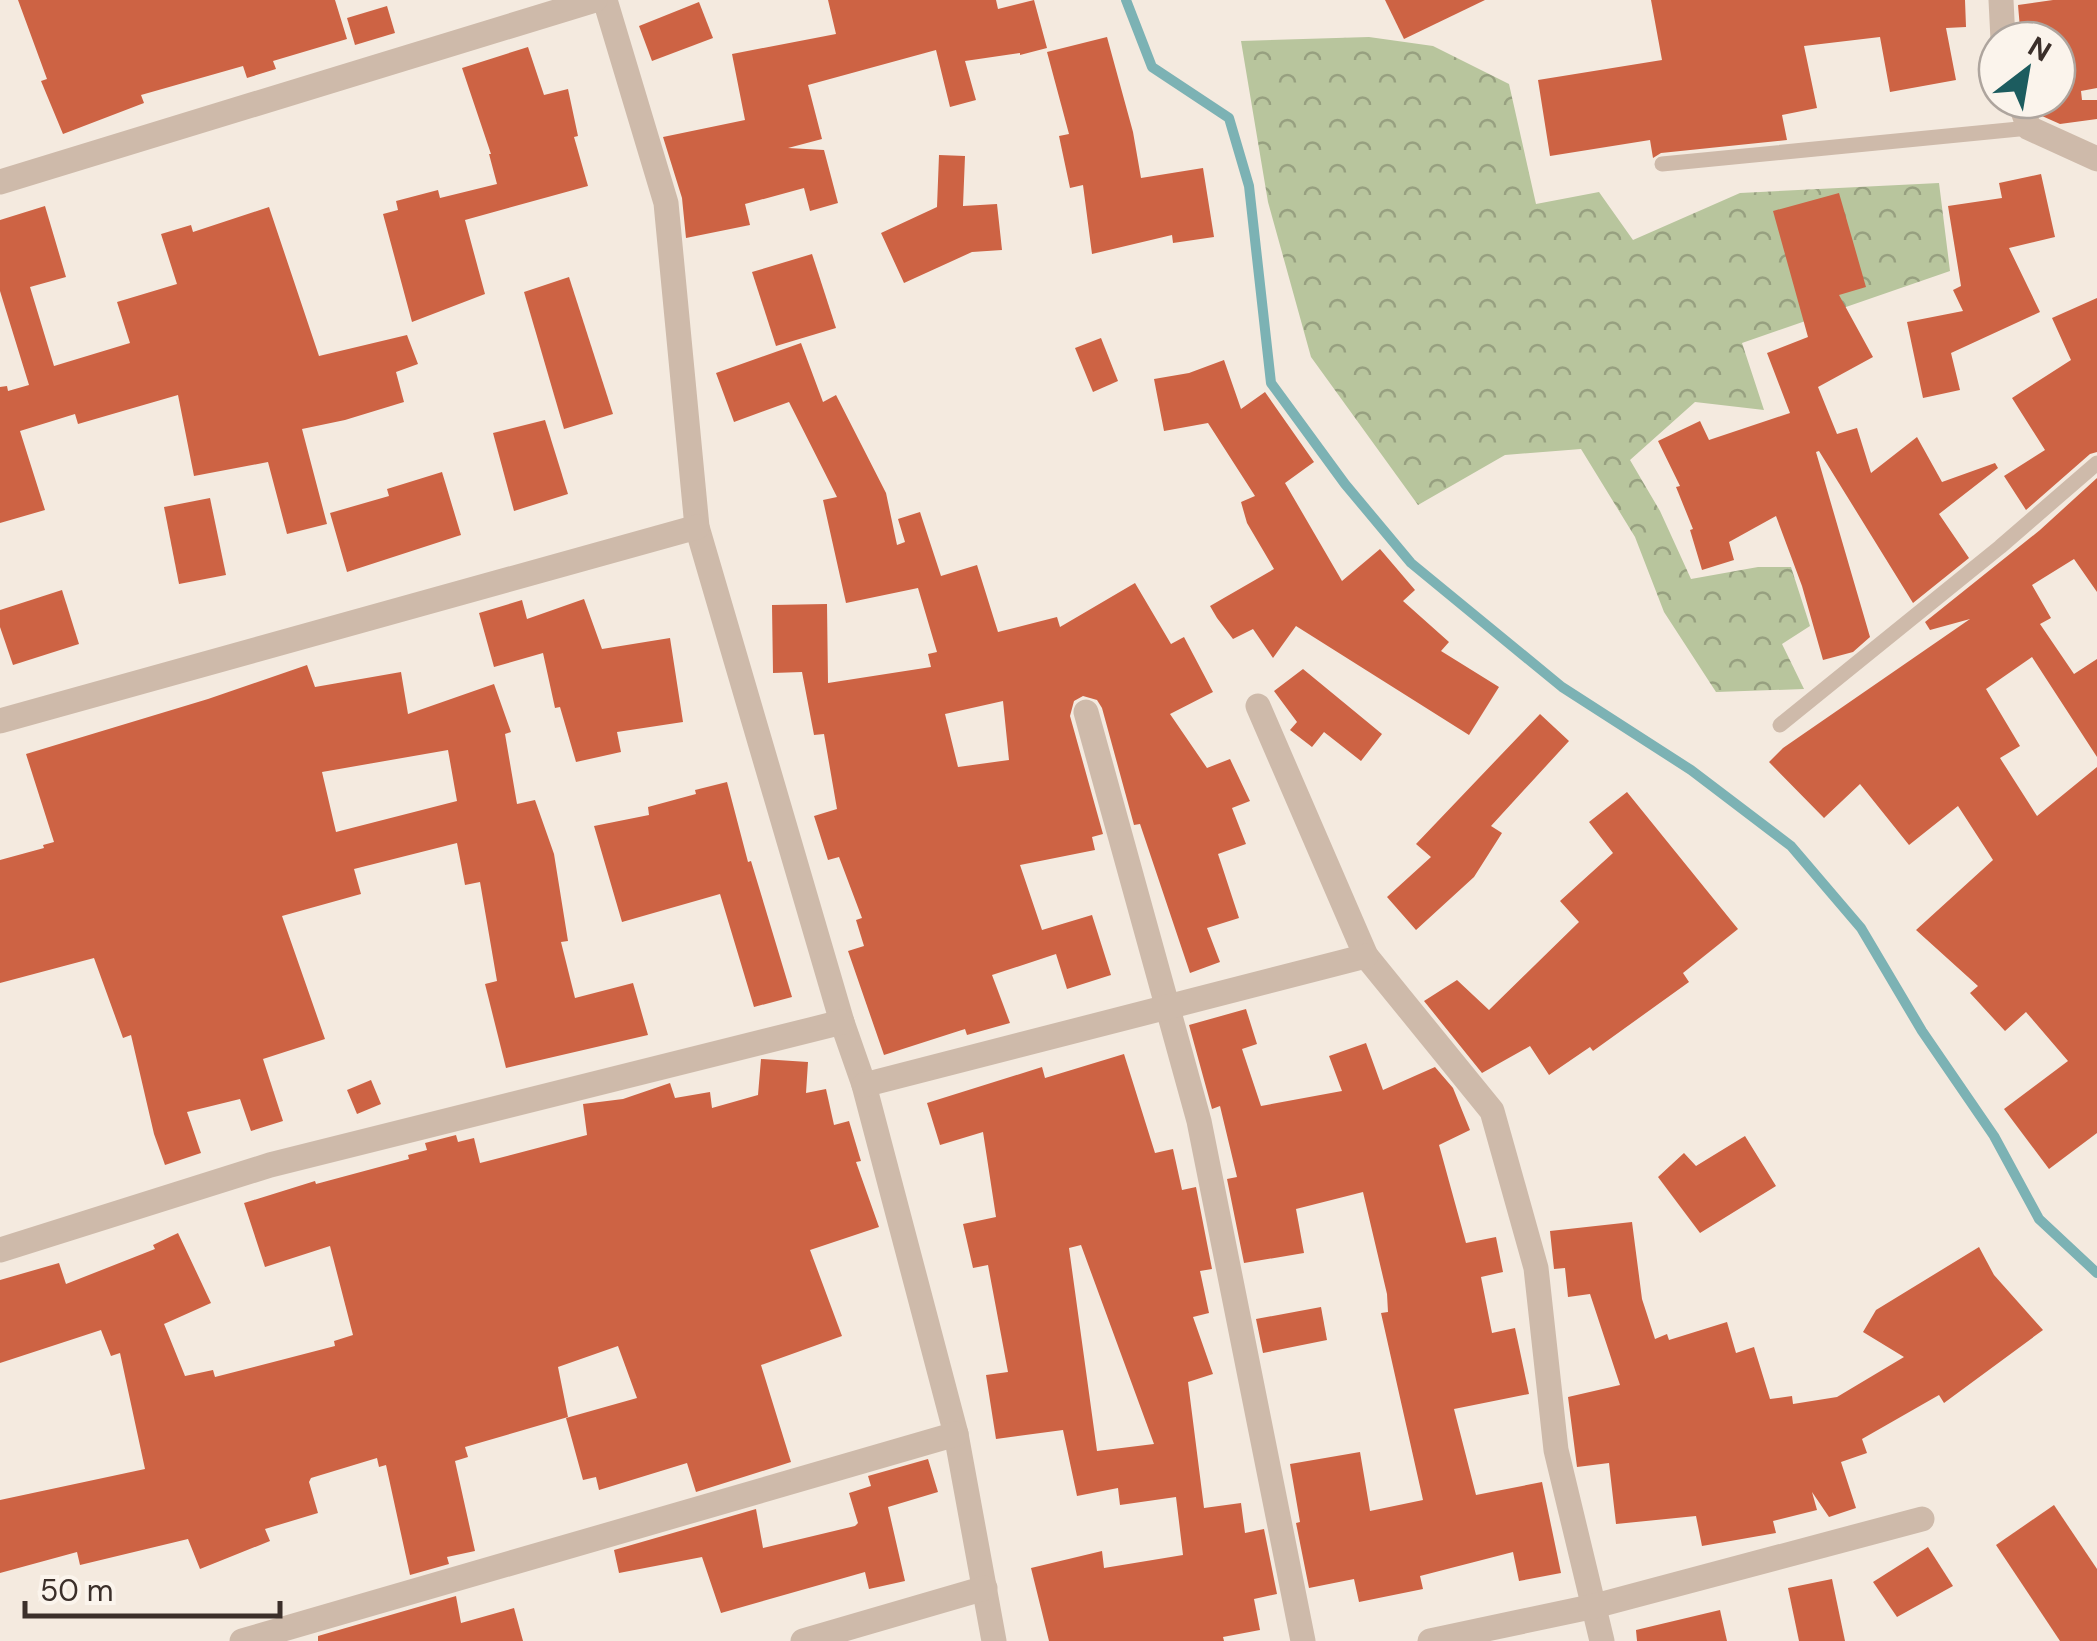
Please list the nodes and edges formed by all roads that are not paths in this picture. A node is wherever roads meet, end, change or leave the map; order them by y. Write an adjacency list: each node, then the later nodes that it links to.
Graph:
1 (595, 0): 7 (street)
2 (605, 0): 9 (street)
3 (2026, 120): 4 (street)
4 (2029, 128): 5 (street); 6 (lane)
5 (2097, 159)
6 (1662, 164)
7 (0, 182)
8 (2097, 463): 13 (lane)
9 (697, 527): 12 (street); 16 (street)
10 (1258, 706): 14 (street)
11 (1086, 712): 15 (street)
12 (0, 721)
13 (1780, 726)
14 (1366, 956): 15 (street); 22 (street)
15 (1168, 1006): 17 (street); 26 (street)
16 (842, 1022): 17 (street); 18 (street)
17 (864, 1085): 19 (street)
18 (0, 1250)
19 (956, 1434): 21 (street); 23 (street)
20 (1922, 1518): 22 (street)
21 (985, 1588): 24 (street); 25 (street)
22 (1596, 1606): 27 (street); 28 (street)
23 (242, 1641)
24 (803, 1641)
25 (994, 1641)
26 (1302, 1641)
27 (1430, 1641)
28 (1602, 1641)

